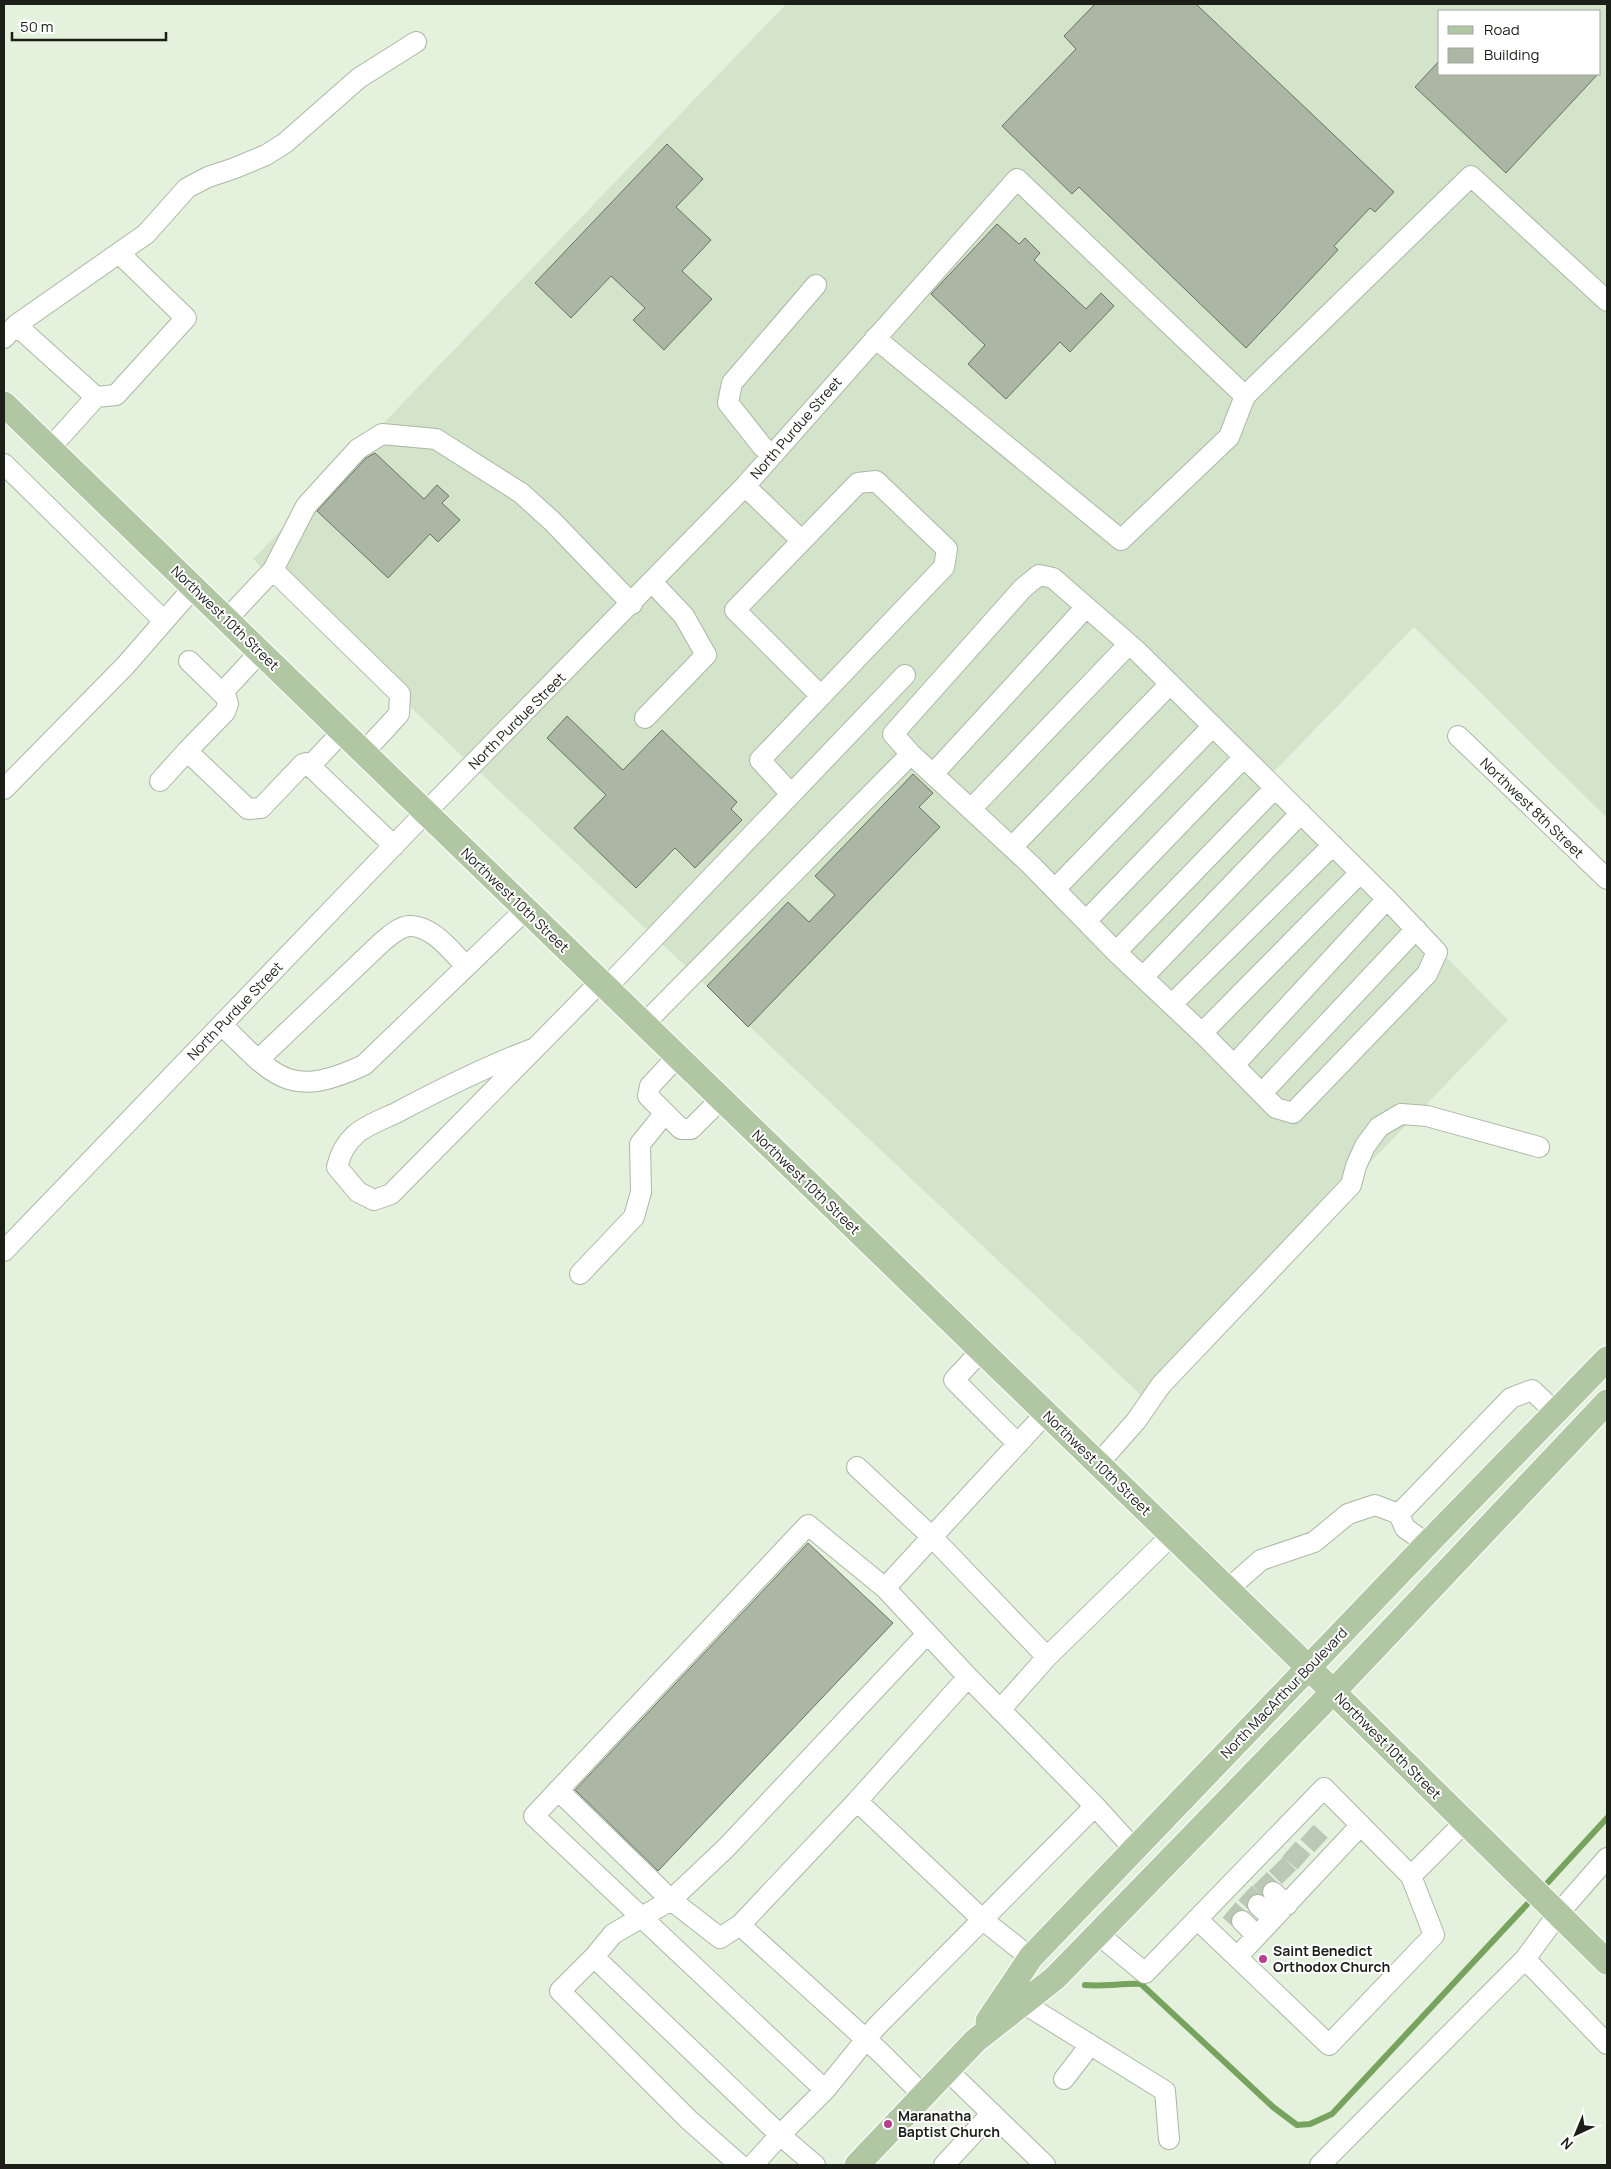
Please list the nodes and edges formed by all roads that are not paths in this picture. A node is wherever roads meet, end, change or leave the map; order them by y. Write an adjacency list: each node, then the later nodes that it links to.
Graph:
1 (416, 42): 2 (street)
2 (119, 253): 5 (street); 8 (street)
3 (816, 285): 11 (street)
4 (1607, 300): 7 (street)
5 (10, 332): 8 (street)
6 (875, 338): 7 (street); 7 (street, North Purdue Street); 11 (street, North Purdue Street)
7 (1245, 396)
8 (96, 397): 10 (street)
9 (4, 404): 10 (main road, Northwest 10th Street)
10 (50, 448): 17 (main road, Northwest 10th Street)
11 (772, 454): 13 (street, North Purdue Street)
12 (4, 464): 20 (street)
13 (745, 486): 14 (street); 16 (street, North Purdue Street)
14 (802, 541): 28 (street); 28 (street)
15 (273, 570): 18 (street); 21 (street); 34 (street)
16 (652, 582): 18 (street, North Purdue Street); 29 (street)
17 (194, 588): 20 (street); 21 (main road, Northwest 10th Street)
18 (632, 604): 44 (street, North Purdue Street)
19 (1086, 607): 22 (street); 35 (street); 38 (street)
20 (163, 620): 41 (street)
21 (226, 620): 23 (main road, Northwest 10th Street)
22 (1129, 644): 26 (street); 43 (street)
23 (260, 652): 27 (street); 31 (main road, Northwest 10th Street)
24 (189, 661): 27 (street)
25 (905, 675): 42 (street)
26 (1170, 684): 30 (street); 48 (street)
27 (222, 693): 33 (street)
28 (821, 696): 42 (street)
29 (645, 718)
30 (1213, 726): 36 (street); 51 (street)
31 (342, 732): 34 (main road, Northwest 10th Street); 37 (street)
32 (1458, 736): 50 (street, Northwest 8th Street)
33 (187, 751): 37 (street); 39 (street)
34 (364, 753): 44 (main road, Northwest 10th Street)
35 (911, 754): 38 (street); 61 (street)
36 (1244, 757): 40 (street); 54 (street)
37 (311, 765): 46 (street)
38 (933, 774): 43 (street)
39 (160, 780)
40 (1276, 788): 45 (street); 56 (street)
41 (4, 789)
42 (791, 794): 59 (street)
43 (971, 809): 48 (street)
44 (426, 813): 46 (street, North Purdue Street); 53 (main road, Northwest 10th Street)
45 (1301, 813): 47 (street); 58 (street)
46 (394, 846): 62 (street, North Purdue Street)
47 (1333, 846): 49 (street); 60 (street)
48 (1012, 847): 51 (street)
49 (1360, 873): 52 (street); 63 (street)
50 (1607, 879)
51 (1055, 889): 54 (street)
52 (1388, 899): 55 (street); 67 (street)
53 (525, 910): 57 (street); 59 (main road, Northwest 10th Street)
54 (1086, 921): 56 (street)
55 (1416, 929): 68 (street); 68 (street)
56 (1116, 952): 58 (street)
57 (466, 966): 66 (street); 66 (street)
58 (1144, 977): 60 (street)
59 (603, 985): 61 (main road, Northwest 10th Street); 64 (street)
60 (1172, 1004): 63 (street)
61 (644, 1024): 65 (main road, Northwest 10th Street)
62 (222, 1025): 66 (street); 72 (street, North Purdue Street)
63 (1202, 1033): 67 (street)
64 (536, 1048): 64 (street)
65 (677, 1057): 69 (main road, Northwest 10th Street); 70 (street)
66 (258, 1060)
67 (1234, 1065): 68 (street)
68 (1262, 1093)
69 (721, 1099): 70 (street); 74 (main road, Northwest 10th Street)
70 (665, 1113): 73 (street)
71 (1539, 1147): 80 (street)
72 (4, 1251)
73 (580, 1274)
74 (981, 1351): 78 (main road, Northwest 10th Street); 79 (street)
75 (1607, 1358): 77 (main road, North MacArthur Boulevard)
76 (1607, 1402): 92 (main road, North MacArthur Boulevard)
77 (1556, 1412): 82 (street); 85 (main road, North MacArthur Boulevard)
78 (1046, 1413): 79 (street); 80 (main road, Northwest 10th Street)
79 (1018, 1444): 84 (street)
80 (1098, 1464): 83 (main road, Northwest 10th Street)
81 (857, 1467): 84 (street)
82 (1398, 1514): 85 (street); 87 (street)
83 (1171, 1536): 87 (main road, Northwest 10th Street); 89 (street)
84 (932, 1537): 86 (street); 89 (street)
85 (1427, 1544): 90 (main road, North MacArthur Boulevard)
86 (884, 1588): 88 (street); 94 (street)
87 (1227, 1590): 90 (main road, Northwest 10th Street)
88 (927, 1634): 91 (street); 106 (street)
89 (1047, 1657): 93 (street)
90 (1309, 1668): 92 (main road, Northwest 10th Street); 100 (main road, North MacArthur Boulevard)
91 (968, 1677): 93 (street); 95 (street)
92 (1333, 1692): 97 (main road, Northwest 10th Street); 113 (main road, North MacArthur Boulevard)
93 (1000, 1710): 96 (street)
94 (558, 1790): 106 (street); 109 (street)
95 (857, 1801): 111 (street); 112 (street)
96 (1095, 1806): 100 (street); 111 (street)
97 (1465, 1822): 104 (street); 108 (main road, Northwest 10th Street)
98 (1361, 1825): 99 (street); 99 (street); 104 (street)
99 (1314, 1838): 101 (street); 101 (street)
100 (1134, 1849): 117 (main road, North MacArthur Boulevard)
101 (1296, 1855): 103 (street); 103 (street)
102 (1607, 1858): 108 (street)
103 (1283, 1870): 105 (street); 105 (street)
104 (1411, 1876): 115 (street)
105 (1258, 1889): 107 (street); 114 (street)
106 (671, 1900): 109 (street); 112 (street)
107 (1229, 1910): 110 (street); 114 (street)
108 (1558, 1914): 118 (street); 119 (main road, Northwest 10th Street)
109 (643, 1917): 116 (street); 127 (street)
110 (1197, 1919): 113 (street); 115 (street)
111 (983, 1920): 117 (street); 121 (street)
112 (740, 1925): 121 (street)
113 (1098, 1934): 120 (main road, North MacArthur Boulevard)
114 (1257, 1936): 115 (street)
115 (1237, 1957)
116 (594, 1958): 130 (street); 133 (street)
117 (1031, 1958): 122 (main road, North MacArthur Boulevard)
118 (1525, 1959): 123 (street); 132 (street)
119 (1607, 1962)
120 (1023, 2003): 122 (main road, North MacArthur Boulevard); 124 (street)
121 (865, 2040): 127 (street); 128 (street)
122 (976, 2040): 125 (main road, North MacArthur Boulevard)
123 (1607, 2044)
124 (1090, 2045): 126 (street); 131 (street)
125 (947, 2070): 128 (main road, North MacArthur Boulevard); 129 (street)
126 (1064, 2079)
127 (825, 2090): 130 (street)
128 (923, 2095): 136 (main road, North MacArthur Boulevard)
129 (992, 2113): 137 (street); 138 (street)
130 (780, 2135): 134 (street); 135 (street)
131 (1169, 2139)
132 (1325, 2163)
133 (740, 2165)
134 (753, 2165)
135 (815, 2165)
136 (857, 2165)
137 (944, 2165)
138 (1045, 2165)

